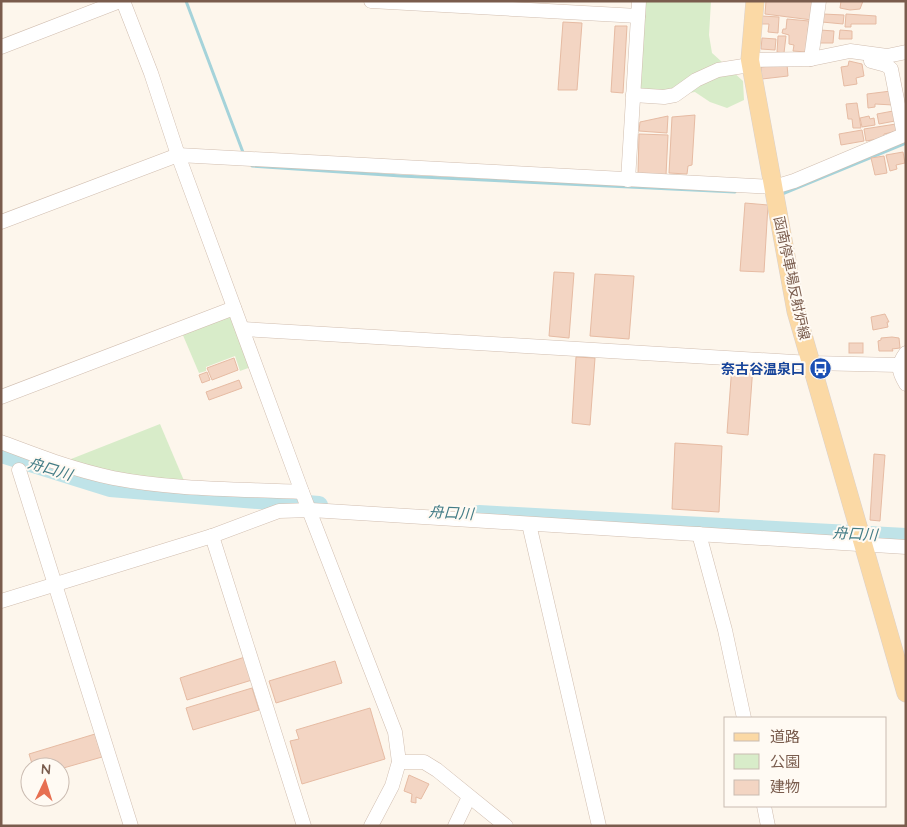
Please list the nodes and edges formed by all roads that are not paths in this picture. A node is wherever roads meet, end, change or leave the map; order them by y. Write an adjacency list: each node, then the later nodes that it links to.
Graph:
1 (122, 1): 7 (street); 14 (street)
2 (371, 1): 6 (street)
3 (639, 1): 6 (street)
4 (755, 1): 11 (main road, 函南停車場反射炉線)
5 (819, 1): 10 (street)
6 (638, 16): 12 (street)
7 (1, 47)
8 (906, 52): 9 (street)
9 (840, 54): 10 (street); 13 (street)
10 (811, 58): 11 (street)
11 (750, 63): 12 (street); 16 (main road, 函南停車場反射炉線)
12 (633, 95): 15 (street)
13 (905, 135): 16 (street)
14 (178, 154): 15 (street); 17 (street); 18 (street)
15 (628, 180): 16 (street)
16 (774, 191): 21 (main road, 函南停車場反射炉線)
17 (1, 222)
18 (234, 308): 19 (street); 24 (street)
19 (243, 329): 21 (street); 27 (street)
20 (906, 353): 22 (street)
21 (810, 363): 22 (street); 32 (main road, 函南停車場反射炉線)
22 (898, 365): 23 (street)
23 (906, 384)
24 (1, 397)
25 (1, 442): 27 (street)
26 (19, 470): 34 (street)
27 (302, 492): 28 (street)
28 (311, 510): 29 (street); 31 (street); 38 (street)
29 (529, 524): 30 (street); 46 (street)
30 (699, 534): 32 (street); 37 (street)
31 (212, 536): 34 (street); 42 (street)
32 (862, 538): 33 (street); 36 (main road, 函南停車場反射炉線)
33 (906, 548)
34 (55, 584): 35 (street); 41 (street)
35 (1, 601)
36 (906, 693)
37 (744, 717)
38 (399, 762): 39 (street); 43 (street)
39 (469, 797): 44 (street); 45 (street)
40 (764, 807): 47 (street)
41 (131, 826)
42 (304, 826)
43 (371, 826)
44 (455, 826)
45 (506, 826)
46 (600, 826)
47 (768, 826)

